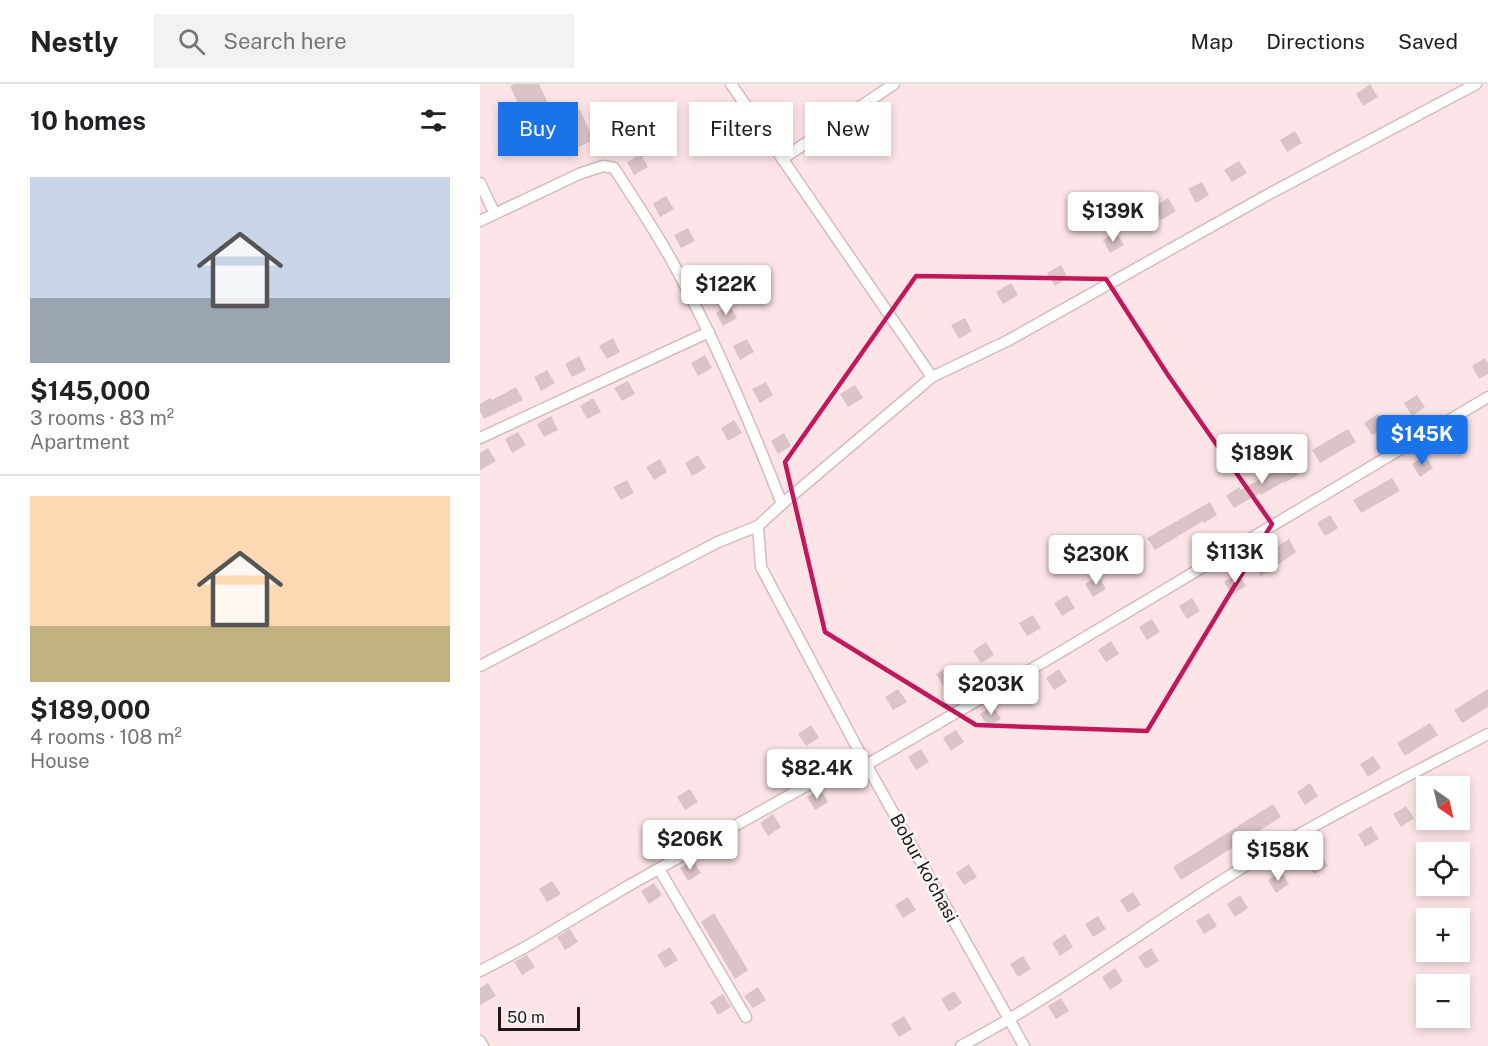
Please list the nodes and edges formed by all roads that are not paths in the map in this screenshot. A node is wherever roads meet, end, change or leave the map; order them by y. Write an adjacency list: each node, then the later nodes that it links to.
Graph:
1 (731, 84): 4 (street)
2 (894, 84): 4 (street)
3 (1476, 84): 9 (street)
4 (782, 159): 9 (street)
5 (480, 183): 6 (street)
6 (495, 214): 7 (street); 8 (street)
7 (480, 221)
8 (709, 332): 11 (street); 12 (street)
9 (932, 377): 12 (street)
10 (1488, 397): 16 (street)
11 (480, 438)
12 (782, 504): 13 (street)
13 (758, 526): 14 (street); 16 (street, Bobur ko'chasi)
14 (480, 666)
15 (1488, 734): 20 (street)
16 (864, 760): 17 (street); 20 (street, Bobur ko'chasi)
17 (659, 869): 18 (street); 19 (street)
18 (480, 971)
19 (746, 1017)
20 (1010, 1021): 23 (street); 24 (street, Bobur ko'chasi)
21 (480, 1041): 22 (street)
22 (483, 1046)
23 (961, 1046)
24 (1024, 1046)

